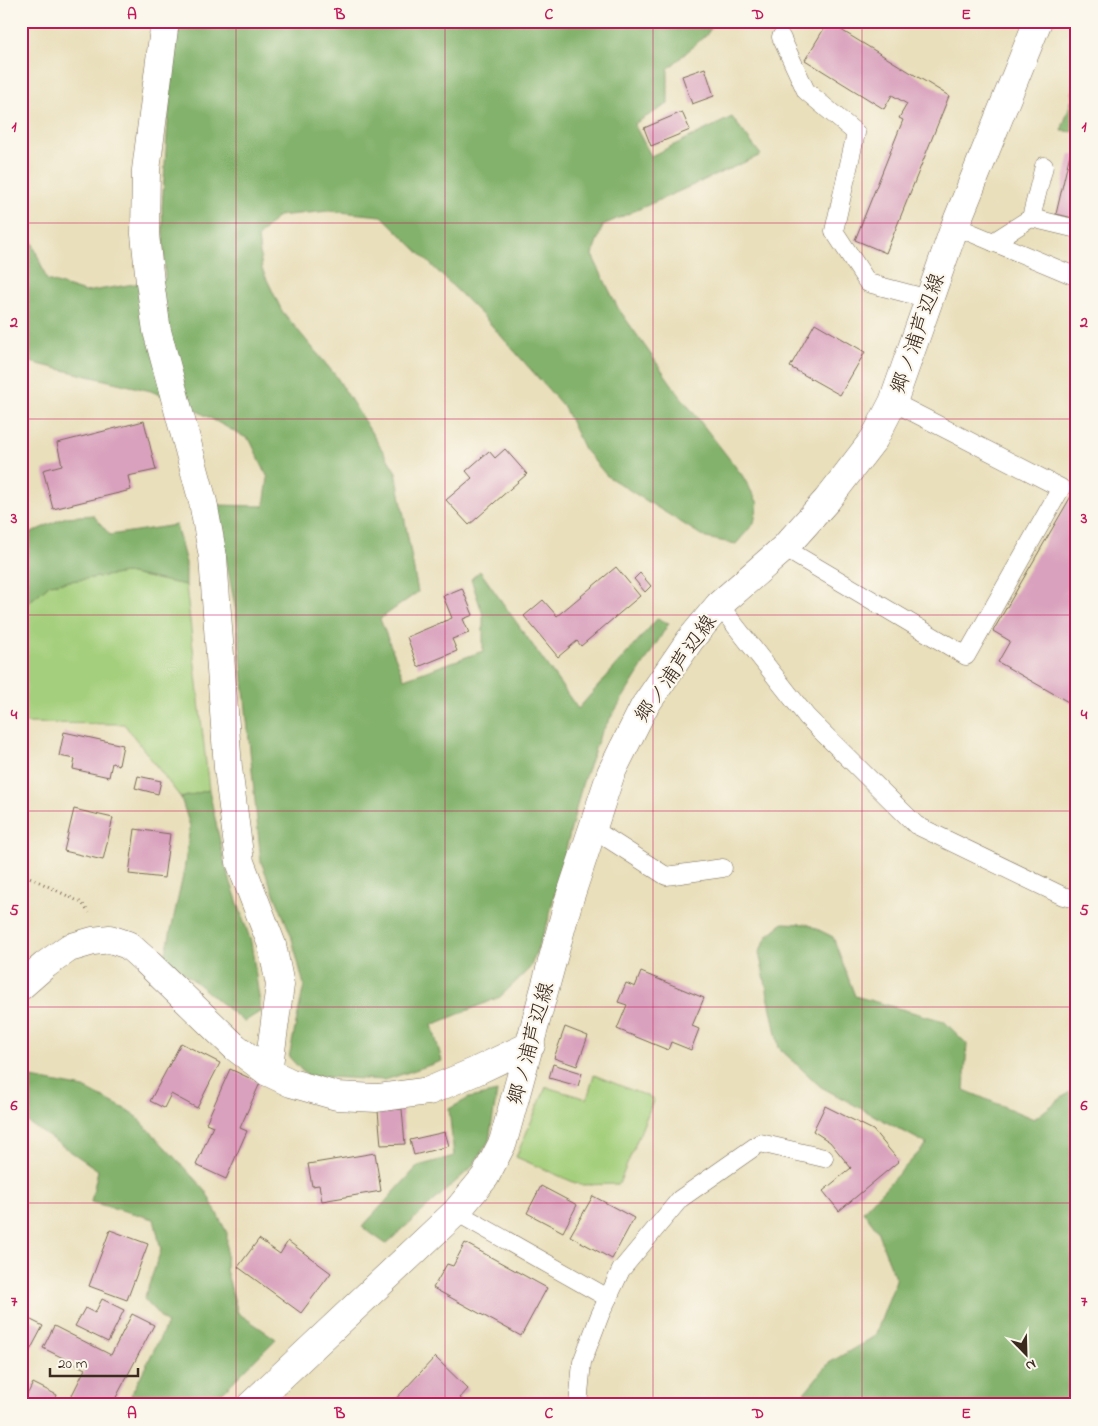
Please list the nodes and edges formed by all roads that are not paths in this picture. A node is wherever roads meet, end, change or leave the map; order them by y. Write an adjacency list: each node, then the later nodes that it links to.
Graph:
1 (166, 21): 19 (street)
2 (1038, 21): 6 (street, 郷ノ浦芦辺線)
3 (781, 37): 10 (lane)
4 (1044, 166): 5 (lane)
5 (1031, 218): 7 (lane); 8 (lane)
6 (955, 226): 8 (lane); 10 (street, 郷ノ浦芦辺線)
7 (1077, 229)
8 (993, 242): 9 (lane)
9 (1077, 277)
10 (929, 299): 11 (street, 郷ノ浦芦辺線)
11 (893, 402): 12 (street, 郷ノ浦芦辺線); 12 (lane)
12 (784, 548): 13 (street, 郷ノ浦芦辺線)
13 (719, 605): 14 (street, 郷ノ浦芦辺線); 16 (lane)
14 (593, 828): 15 (lane); 18 (street, 郷ノ浦芦辺線)
15 (723, 868)
16 (1077, 900)
17 (21, 986): 19 (street)
18 (530, 1045): 19 (street); 21 (street, 郷ノ浦芦辺線)
19 (268, 1072)
20 (824, 1158): 22 (lane)
21 (456, 1212): 22 (lane); 23 (street, 郷ノ浦芦辺線)
22 (608, 1298): 24 (lane)
23 (251, 1405)
24 (578, 1405)

